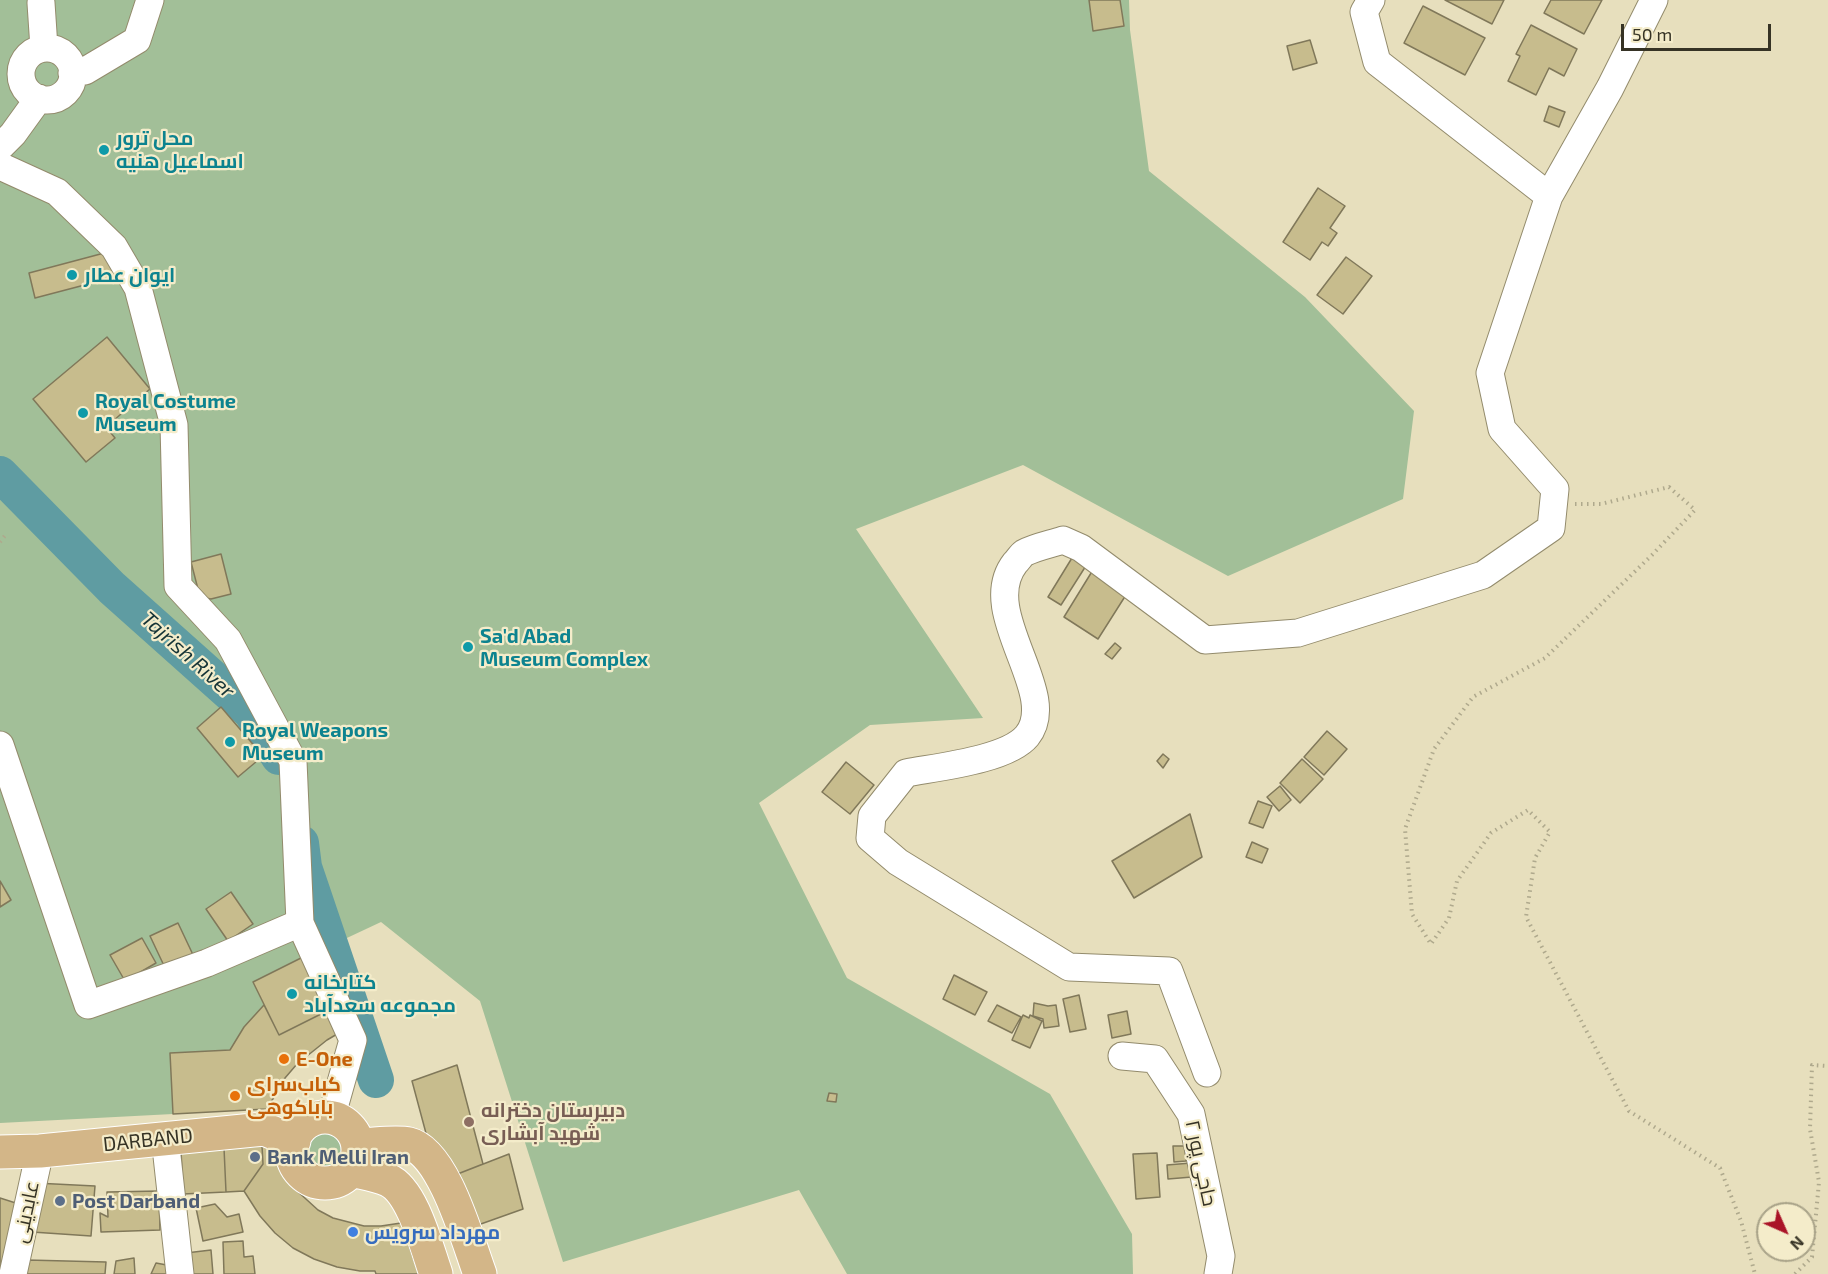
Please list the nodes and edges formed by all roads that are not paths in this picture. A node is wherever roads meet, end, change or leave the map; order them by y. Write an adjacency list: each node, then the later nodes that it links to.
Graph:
1 (150, 0): 7 (street)
2 (1371, 0): 11 (street)
3 (1654, 0): 11 (street)
4 (41, 3): 5 (street)
5 (44, 48): 6 (street); 7 (street)
6 (11, 72): 8 (street)
7 (72, 73): 8 (street)
8 (39, 98): 9 (street)
9 (0, 147)
10 (0, 166): 13 (street)
11 (1549, 196): 15 (street)
12 (0, 745): 13 (street)
13 (300, 923): 16 (street)
14 (1122, 1056): 26 (street, حاجی پور ۲)
15 (1207, 1073)
16 (331, 1118): 18 (main road); 21 (main road)
17 (165, 1138): 18 (main road, DARBAND); 19 (main road, DARBAND); 23 (street)
18 (294, 1141): 21 (main road)
19 (40, 1151): 20 (main road, DARBAND); 22 (street, عابدینی)
20 (0, 1152)
21 (355, 1158): 24 (main road); 25 (main road)
22 (13, 1274)
23 (180, 1274)
24 (436, 1274)
25 (480, 1274)
26 (1218, 1274)

